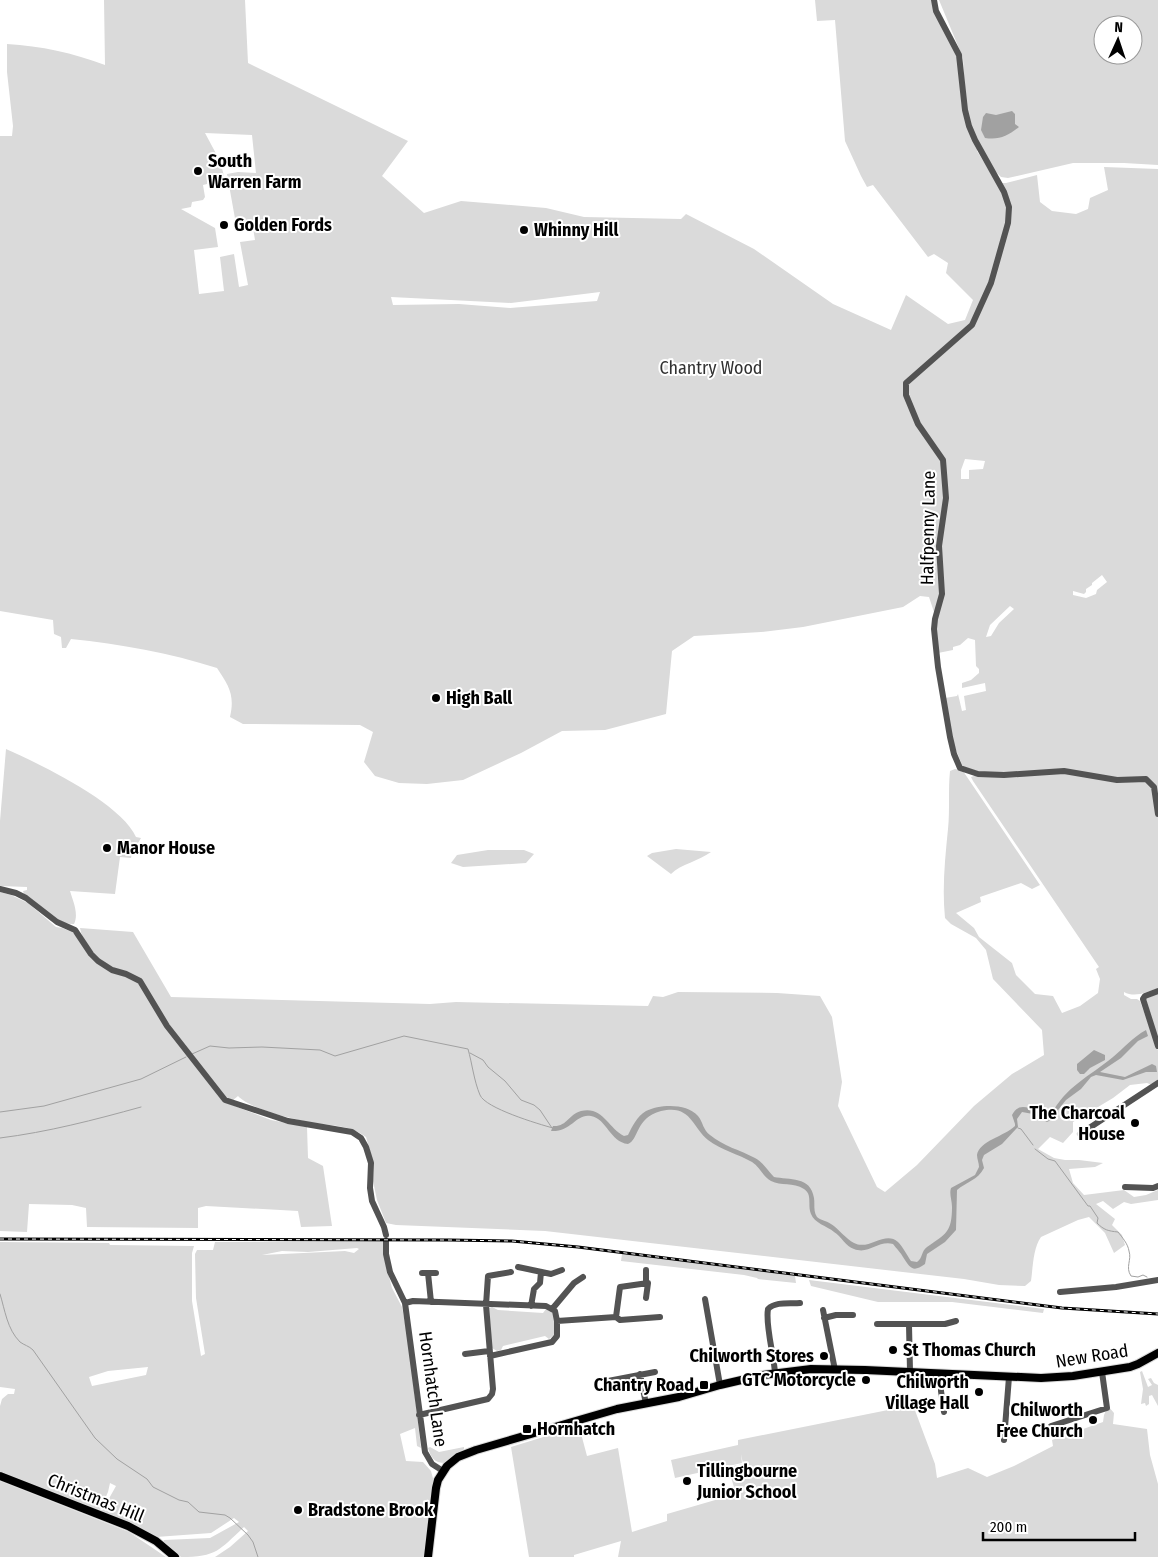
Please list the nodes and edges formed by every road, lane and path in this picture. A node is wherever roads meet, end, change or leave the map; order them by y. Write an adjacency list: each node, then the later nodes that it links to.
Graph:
1 (934, 0): 2 (street, Halfpenny Lane)
2 (1158, 814)
3 (0, 889): 23 (street, Hornhatch Lane)
4 (1158, 991): 5 (street)
5 (1158, 1046)
6 (1158, 1083): 7 (street)
7 (1080, 1134)
8 (1158, 1186): 9 (street)
9 (1125, 1187)
10 (518, 1268): 14 (street)
11 (562, 1270): 14 (street)
12 (646, 1270): 18 (street)
13 (511, 1272): 25 (street)
14 (541, 1272): 26 (street)
15 (436, 1273): 22 (street)
16 (583, 1277): 27 (street)
17 (1158, 1280): 19 (street)
18 (646, 1283): 20 (street); 30 (street)
19 (1060, 1292)
20 (646, 1298)
21 (705, 1299): 49 (street)
22 (431, 1302): 23 (street); 25 (street)
23 (405, 1303): 52 (street, Hornhatch Lane)
24 (800, 1303): 44 (street)
25 (486, 1305): 26 (street); 39 (street)
26 (531, 1306): 27 (street)
27 (553, 1308): 33 (street)
28 (823, 1310): 32 (street)
29 (853, 1315): 32 (street)
30 (616, 1317): 31 (street); 33 (street)
31 (660, 1318)
32 (824, 1318): 40 (street)
33 (557, 1321): 39 (street)
34 (956, 1321): 36 (street)
35 (877, 1324): 36 (street)
36 (909, 1325): 41 (street)
37 (1158, 1353): 43 (main road, New Road)
38 (465, 1354): 39 (street)
39 (489, 1354): 52 (street)
40 (835, 1370): 41 (main road, New Road); 44 (main road, New Road)
41 (910, 1371): 46 (main road, New Road)
42 (655, 1372): 45 (street)
43 (1102, 1372): 47 (main road, New Road); 53 (street)
44 (775, 1373): 49 (main road, New Road)
45 (640, 1374): 48 (street); 50 (street)
46 (942, 1374): 47 (main road, New Road); 51 (street)
47 (1009, 1377): 54 (street)
48 (608, 1381)
49 (720, 1385): 50 (main road, New Road)
50 (646, 1404): 55 (main road, New Road)
51 (944, 1412)
52 (419, 1415): 55 (street, Hornhatch Lane)
53 (1051, 1426)
54 (1004, 1440)
55 (443, 1472): 58 (main road)
56 (0, 1476): 57 (main road, Christmas Hill)
57 (175, 1557)
58 (428, 1557)

